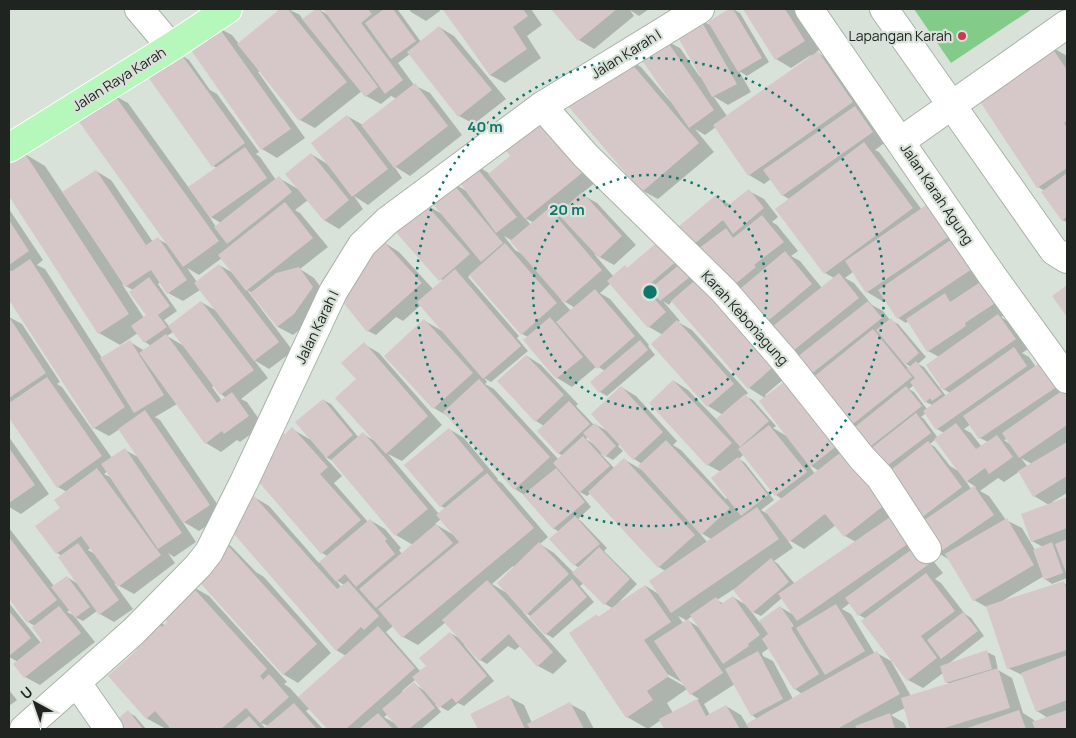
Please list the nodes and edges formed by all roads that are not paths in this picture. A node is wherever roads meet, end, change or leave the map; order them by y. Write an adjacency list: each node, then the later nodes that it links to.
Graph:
1 (139, 9): 7 (street)
2 (228, 9): 7 (main road, Jalan Raya Karah)
3 (700, 9): 9 (street, Jalan Karah I)
4 (809, 9): 10 (street, Jalan Karah Agung)
5 (884, 9): 8 (street)
6 (1067, 24): 8 (street)
7 (171, 47): 11 (main road, Jalan Raya Karah)
8 (951, 105): 10 (street); 12 (street)
9 (542, 106): 14 (street, Karah Kebonagung); 15 (street, Jalan Karah I)
10 (901, 141): 13 (street, Jalan Karah Agung)
11 (10, 144)
12 (1067, 259)
13 (1067, 379)
14 (927, 549)
15 (77, 683): 16 (street, Jalan Karah I); 17 (street)
16 (24, 729)
17 (109, 729)

